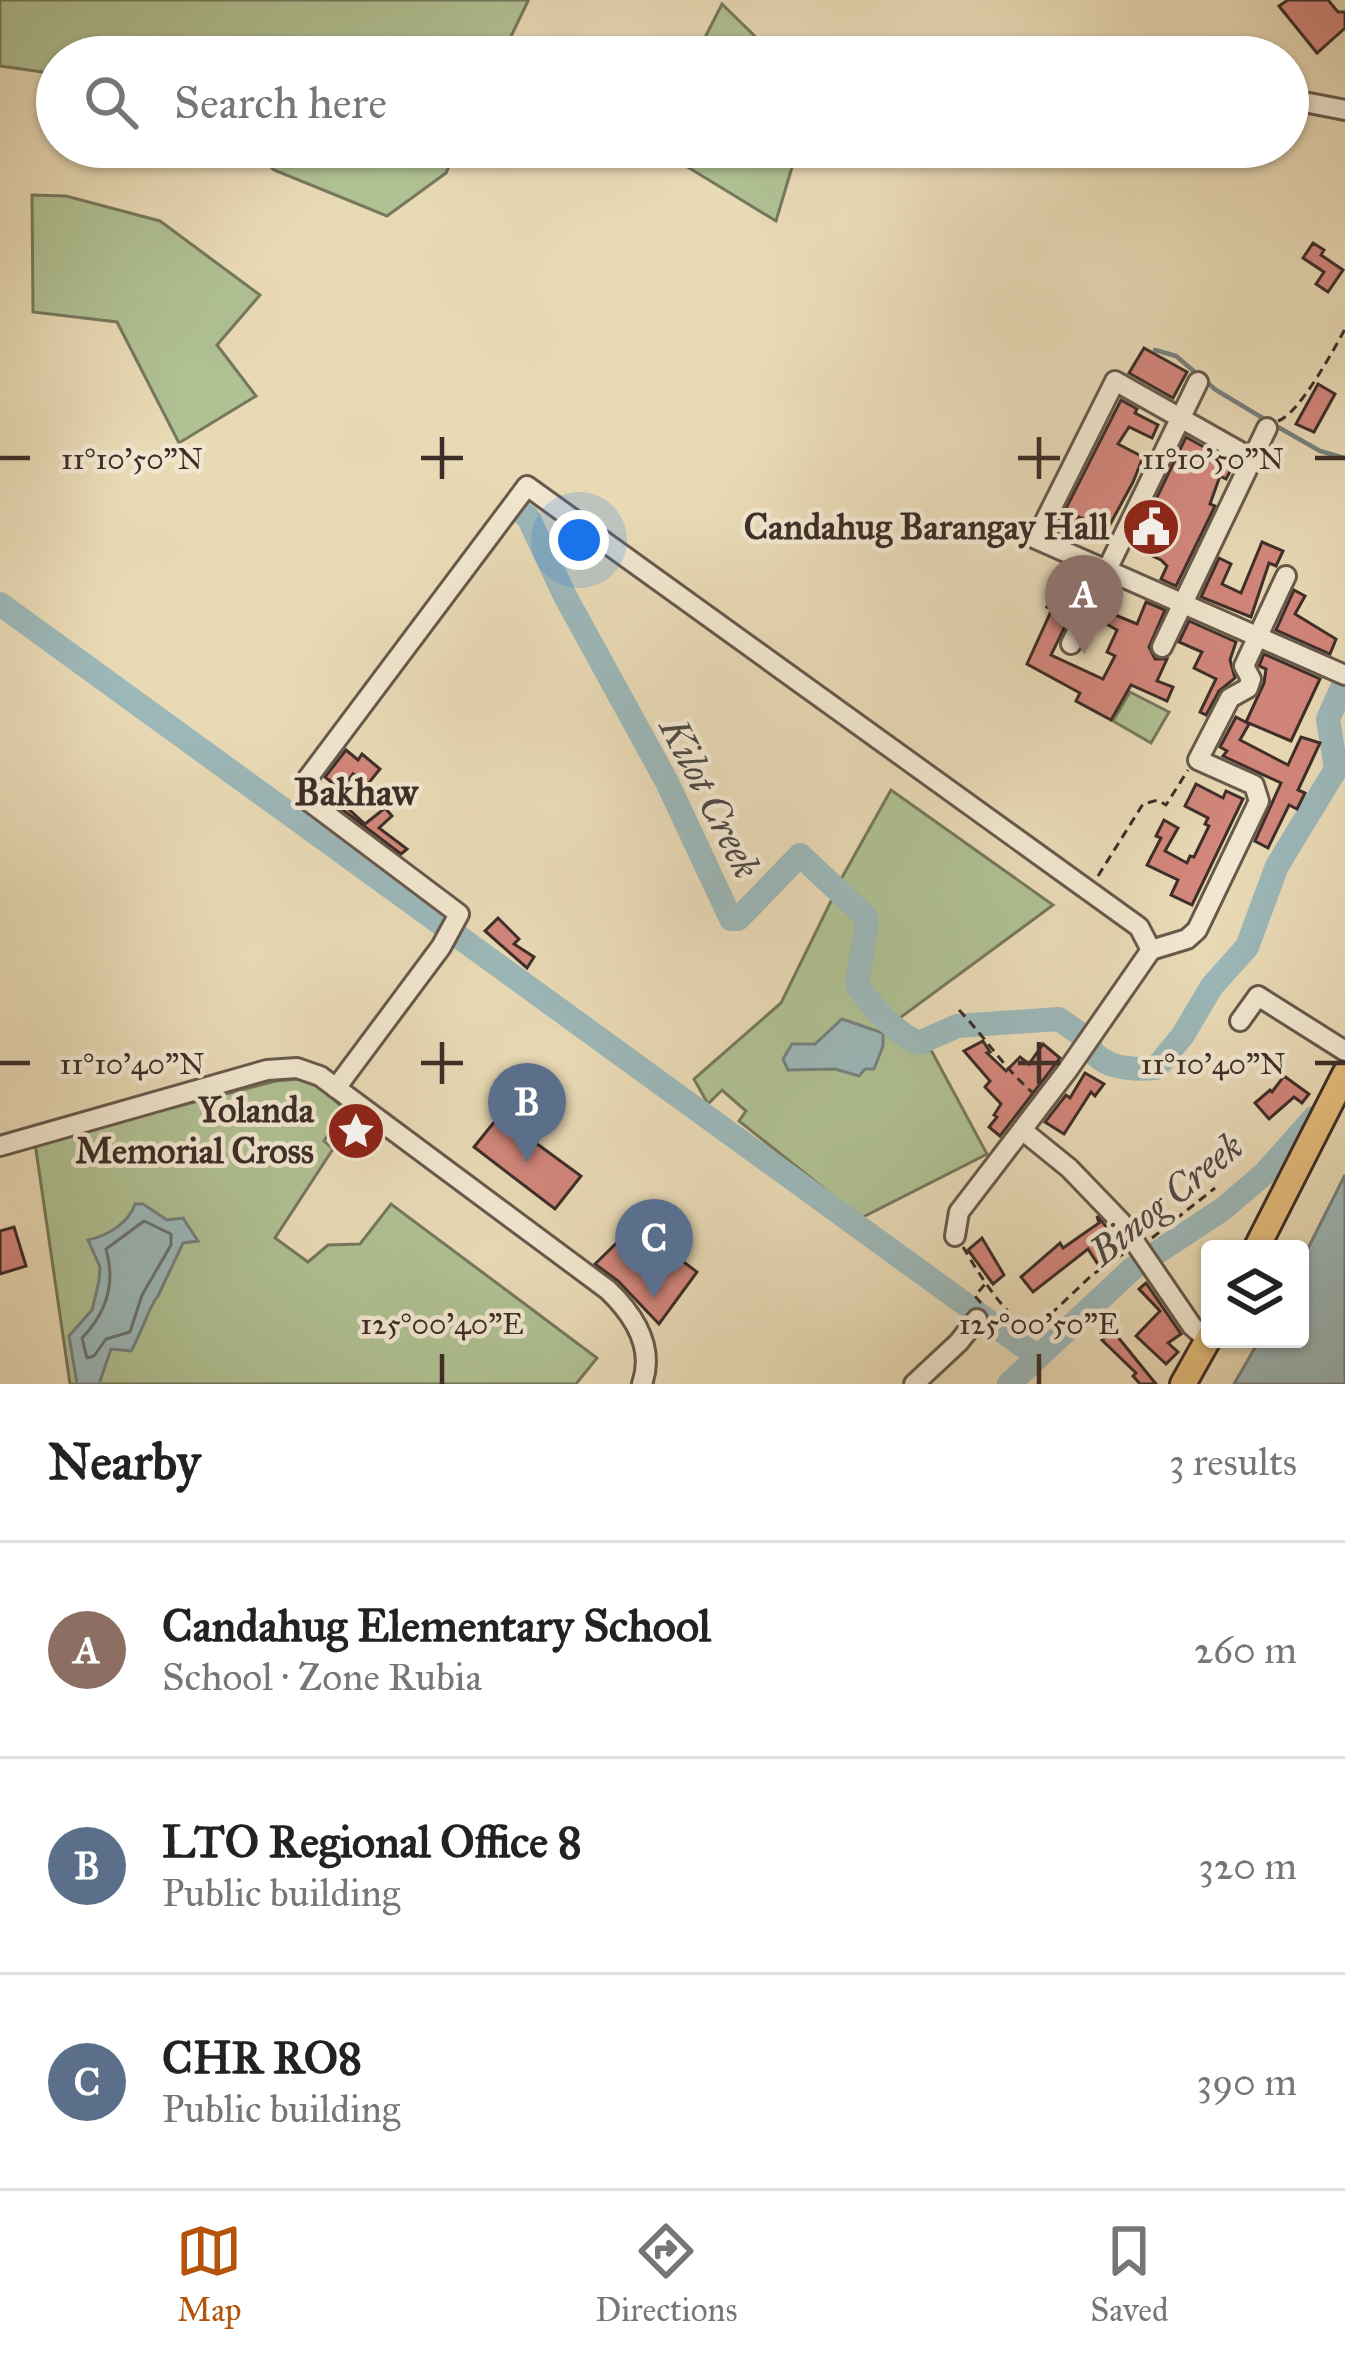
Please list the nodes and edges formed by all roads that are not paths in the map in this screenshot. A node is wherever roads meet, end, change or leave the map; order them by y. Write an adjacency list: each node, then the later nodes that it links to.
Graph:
1 (1309, 103): 2 (street)
2 (1345, 110)
3 (1198, 382): 4 (street)
4 (1179, 418): 6 (street); 7 (street); 7 (street)
5 (1268, 428): 6 (street)
6 (1253, 459): 9 (street)
7 (1105, 570): 9 (street); 11 (street)
8 (1286, 576): 10 (street)
9 (1184, 604): 10 (street); 12 (street)
10 (1259, 637): 13 (street); 14 (street)
11 (1071, 644)
12 (1162, 646)
13 (1343, 674)
14 (1151, 950): 18 (street); 19 (street)
15 (1240, 1021): 16 (street)
16 (1345, 1051)
17 (1345, 1074): 22 (main road)
18 (336, 1088): 20 (street); 26 (street)
19 (1022, 1130): 21 (street); 24 (street)
20 (0, 1146)
21 (955, 1236)
22 (1261, 1240)
23 (981, 1313): 27 (street)
24 (1201, 1332)
25 (1203, 1348): 28 (main road)
26 (642, 1384)
27 (914, 1384)
28 (1183, 1384)

